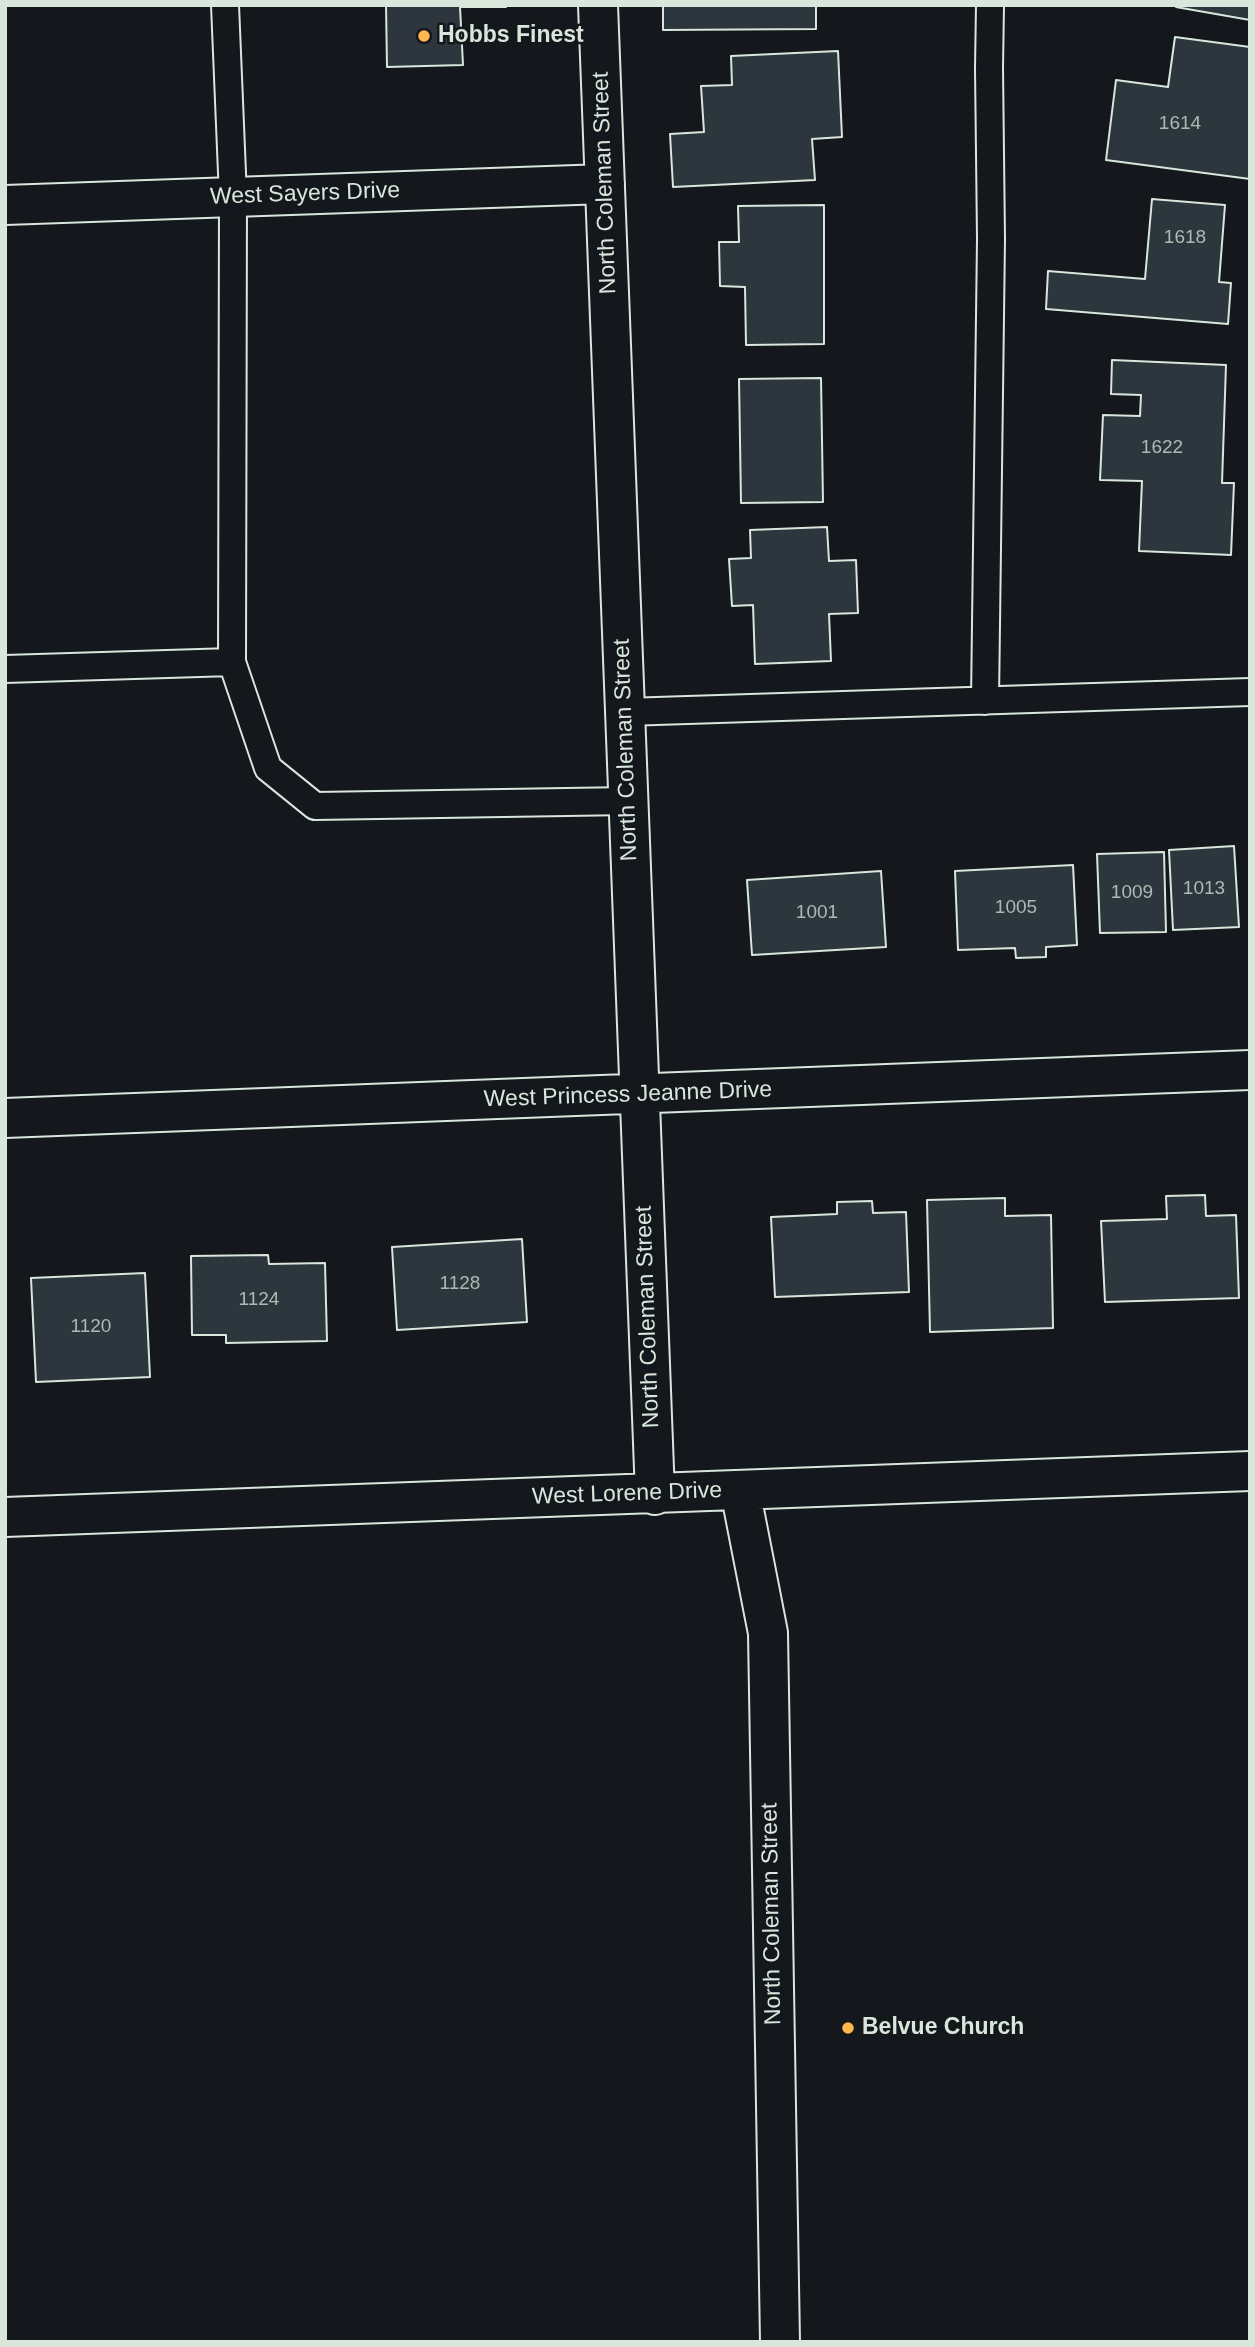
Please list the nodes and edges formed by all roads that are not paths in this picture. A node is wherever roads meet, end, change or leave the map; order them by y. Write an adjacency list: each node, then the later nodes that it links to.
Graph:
1 (225, 5): 5 (lane)
2 (598, 5): 4 (street, North Coleman Street)
3 (990, 5): 10 (lane)
4 (604, 184): 5 (street, West Sayers Drive); 11 (street, North Coleman Street)
5 (233, 197): 6 (street, West Sayers Drive); 7 (lane)
6 (5, 205)
7 (232, 662): 8 (lane); 12 (lane)
8 (5, 669)
9 (1250, 692): 10 (lane)
10 (985, 701): 11 (lane)
11 (625, 712): 12 (street, North Coleman Street)
12 (629, 801): 14 (street, North Coleman Street)
13 (1250, 1070): 14 (street, West Princess Jeanne Drive)
14 (640, 1094): 15 (street, West Princess Jeanne Drive); 18 (street, North Coleman Street)
15 (5, 1118)
16 (1250, 1471): 17 (street, West Lorene Drive)
17 (740, 1490): 18 (street, West Lorene Drive); 20 (street, North Coleman Street)
18 (655, 1495): 19 (street, West Lorene Drive)
19 (5, 1517)
20 (780, 2342)

